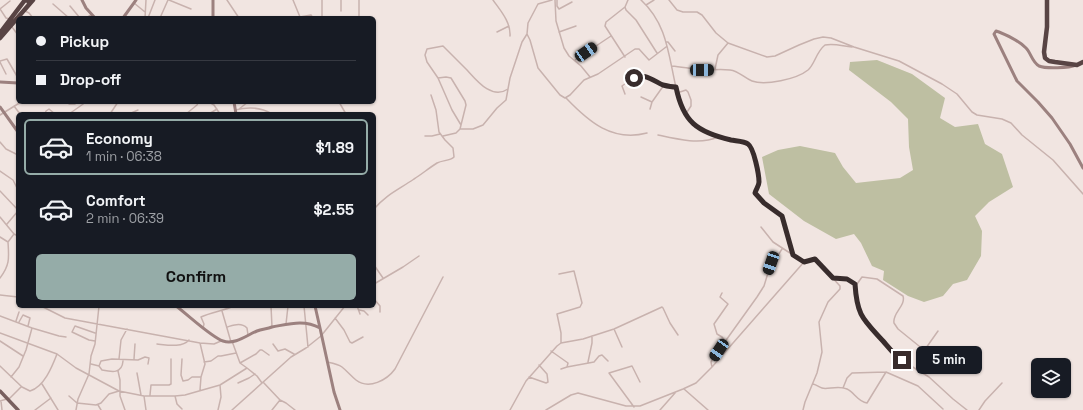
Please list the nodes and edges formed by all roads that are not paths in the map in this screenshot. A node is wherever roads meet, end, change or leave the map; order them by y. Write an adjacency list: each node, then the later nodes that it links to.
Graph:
1 (25, 0): 20 (highway); 48 (highway)
2 (82, 0): 33 (main road)
3 (146, 0): 26 (street)
4 (155, 0): 28 (street)
5 (169, 0): 29 (street); 42 (street)
6 (213, 0): 43 (main road)
7 (227, 0): 44 (street)
8 (293, 0): 45 (street)
9 (322, 0): 46 (street)
10 (341, 0): 31 (street)
11 (359, 0): 47 (street)
12 (493, 0): 51 (street)
13 (554, 0): 22 (street); 56 (street); 57 (street)
14 (628, 0): 27 (street)
15 (641, 0): 24 (street)
16 (654, 0): 24 (street)
17 (669, 0): 62 (street)
18 (1047, 0): 71 (highway)
19 (10, 1): 48 (street)
20 (31, 2): 30 (highway)
21 (135, 2): 32 (street); 39 (main road)
22 (572, 2)
23 (53, 4): 36 (street)
24 (646, 5): 61 (street)
25 (70, 6): 37 (street)
26 (145, 6): 28 (street); 32 (street)
27 (625, 7): 59 (street); 66 (street)
28 (152, 8): 41 (street)
29 (191, 9)
30 (24, 11): 34 (highway); 35 (street)
31 (341, 11)
32 (145, 12): 40 (street)
33 (92, 14): 38 (street)
34 (20, 16)
35 (31, 16)
36 (67, 16)
37 (78, 16)
38 (89, 16)
39 (124, 16)
40 (145, 16)
41 (149, 16)
42 (161, 16)
43 (214, 16)
44 (238, 16)
45 (300, 16)
46 (322, 16)
47 (359, 16)
48 (10, 19): 53 (highway)
49 (16, 20): 50 (highway)
50 (11, 26): 54 (street); 60 (highway)
51 (509, 26): 55 (street); 58 (street)
52 (576, 26): 56 (street)
53 (0, 32)
54 (16, 32)
55 (497, 32)
56 (558, 32): 68 (street)
57 (527, 34): 82 (street); 87 (street)
58 (510, 36)
59 (611, 36): 67 (street); 68 (street)
60 (0, 38)
61 (665, 42): 63 (street); 65 (street)
62 (728, 43): 64 (street); 73 (street)
63 (666, 47): 66 (street); 72 (street)
64 (854, 47): 73 (street); 125 (street)
65 (675, 51)
66 (657, 54): 67 (street)
67 (625, 57): 76 (street)
68 (575, 60): 76 (street)
69 (0, 62): 74 (street); 75 (street)
70 (1083, 62): 71 (highway)
71 (1077, 65): 121 (main road)
72 (671, 66): 73 (street); 81 (street)
73 (715, 69)
74 (6, 74)
75 (16, 75)
76 (590, 77): 87 (street)
77 (438, 78): 82 (street); 110 (street); 110 (street)
78 (0, 82): 79 (main road)
79 (16, 83)
80 (664, 85): 81 (street); 84 (street); 88 (street)
81 (676, 87): 83 (street)
82 (508, 89): 112 (street)
83 (677, 93): 109 (street); 109 (street)
84 (625, 94)
85 (431, 96): 114 (street)
86 (640, 97): 88 (street)
87 (566, 98): 113 (street)
88 (652, 102): 97 (street)
89 (17, 104): 94 (street)
90 (84, 104): 101 (street)
91 (197, 104): 103 (street)
92 (212, 104): 96 (street)
93 (246, 104): 106 (street)
94 (14, 106): 99 (street); 100 (street)
95 (0, 107): 99 (main road)
96 (217, 109): 104 (street); 105 (street)
97 (650, 109)
98 (138, 110): 102 (street)
99 (4, 112): 108 (street); 111 (main road)
100 (18, 112)
101 (73, 112)
102 (134, 112)
103 (188, 112)
104 (212, 112)
105 (219, 112)
106 (236, 112): 107 (street)
107 (268, 112)
108 (0, 115)
109 (686, 115): 118 (street)
110 (461, 125): 112 (street)
111 (16, 129)
112 (460, 129): 117 (street)
113 (647, 133)
114 (440, 134): 116 (street); 117 (street)
115 (658, 135): 118 (street)
116 (425, 136)
117 (442, 137): 126 (street)
118 (718, 137): 136 (street)
119 (0, 142): 120 (street)
120 (16, 154)
121 (1083, 168)
122 (0, 171): 123 (street)
123 (16, 186)
124 (0, 191): 127 (street)
125 (1083, 194)
126 (376, 207)
127 (16, 208)
128 (16, 213): 130 (street)
129 (0, 217): 130 (street)
130 (7, 224): 132 (street)
131 (761, 227): 135 (street)
132 (14, 234): 134 (street)
133 (0, 237): 134 (street)
134 (8, 242): 142 (street)
135 (782, 249): 136 (street); 194 (street)
136 (793, 255): 138 (street)
137 (419, 256): 144 (street)
138 (804, 262): 143 (street); 226 (street)
139 (376, 268): 144 (street)
140 (559, 274): 198 (street)
141 (443, 277): 217 (street)
142 (0, 278)
143 (833, 278): 146 (street); 242 (street)
144 (384, 279): 145 (street)
145 (376, 283)
146 (855, 284): 181 (street); 284 (street)
147 (722, 293): 194 (street)
148 (0, 295): 149 (street)
149 (16, 297)
150 (376, 300): 163 (street)
151 (45, 308): 171 (street)
152 (99, 308): 171 (street)
153 (179, 308): 175 (main road)
154 (229, 308): 161 (street)
155 (271, 308): 177 (street)
156 (288, 308): 172 (street)
157 (304, 308): 170 (street)
158 (315, 308): 178 (main road)
159 (343, 308): 167 (street)
160 (359, 310): 164 (street); 165 (street)
161 (222, 311): 175 (street); 176 (street)
162 (19, 312): 168 (street)
163 (380, 312)
164 (360, 314)
165 (368, 315)
166 (0, 316): 168 (street)
167 (335, 318): 186 (street); 189 (street)
168 (16, 321): 169 (street)
169 (19, 322): 173 (street); 173 (street)
170 (305, 323): 172 (main road); 178 (main road); 202 (street)
171 (96, 324): 179 (street); 183 (street)
172 (286, 324): 177 (main road)
173 (28, 326): 174 (street)
174 (32, 328): 188 (street); 196 (street)
175 (204, 328): 193 (main road)
176 (226, 328): 184 (street); 195 (street)
177 (272, 328): 184 (main road)
178 (320, 328): 186 (main road)
179 (127, 329): 190 (street); 213 (street)
180 (614, 329): 185 (street); 187 (street); 203 (street)
181 (938, 331)
182 (0, 333): 196 (street)
183 (96, 333): 192 (street); 192 (street)
184 (248, 335): 195 (main road)
185 (678, 335)
186 (321, 336): 202 (street); 217 (main road)
187 (592, 336): 198 (street); 219 (street)
188 (66, 337)
189 (363, 337)
190 (189, 340): 197 (street); 200 (street)
191 (0, 341): 209 (street)
192 (95, 341): 220 (street)
193 (221, 341): 195 (main road); 197 (street)
194 (725, 341): 226 (street)
195 (232, 342): 205 (street)
196 (28, 343): 206 (street); 209 (street)
197 (200, 343): 216 (street)
198 (561, 343): 204 (street)
199 (135, 344): 210 (street)
200 (157, 344)
201 (273, 344): 207 (street)
202 (308, 347): 207 (street)
203 (622, 347)
204 (551, 351): 222 (street); 225 (street)
205 (236, 353): 216 (street); 218 (street)
206 (57, 354): 232 (street); 241 (street)
207 (294, 354): 237 (street)
208 (269, 355): 218 (street)
209 (23, 356): 235 (street)
210 (134, 359): 214 (street); 221 (street)
211 (171, 359): 254 (street)
212 (182, 359): 236 (street)
213 (119, 360): 214 (street); 224 (street)
214 (124, 360): 229 (street)
215 (608, 361): 219 (street)
216 (204, 362): 236 (street)
217 (327, 362): 278 (main road)
218 (240, 363): 227 (street)
219 (588, 363): 225 (street)
220 (91, 364): 224 (street); 232 (street)
221 (148, 364)
222 (539, 365): 234 (street); 234 (street)
223 (0, 366): 235 (street)
224 (99, 366): 229 (street)
225 (567, 367): 228 (street)
226 (712, 367): 246 (street)
227 (247, 368): 233 (street); 243 (street)
228 (561, 369)
229 (118, 371): 249 (street)
230 (886, 372): 245 (street); 245 (street); 265 (street)
231 (137, 373): 251 (street)
232 (89, 374): 249 (street); 260 (street)
233 (255, 374): 237 (street); 239 (street)
234 (529, 376): 279 (street)
235 (11, 377): 244 (street)
236 (201, 377): 247 (street)
237 (263, 382): 258 (street); 264 (street)
238 (640, 382): 262 (street)
239 (238, 383)
240 (1002, 383): 285 (street)
241 (42, 384): 244 (street); 256 (street)
242 (814, 384): 245 (street); 283 (street)
243 (220, 385): 247 (street); 274 (street)
244 (22, 387): 257 (street)
245 (843, 388)
246 (683, 389): 250 (street); 282 (street)
247 (200, 390): 255 (street)
248 (0, 391): 257 (main road)
249 (119, 391): 251 (street); 261 (street); 272 (street)
250 (676, 392): 262 (street); 281 (street)
251 (141, 395): 253 (street)
252 (69, 396): 260 (street)
253 (144, 396): 254 (street); 273 (street)
254 (150, 396): 255 (street)
255 (175, 396): 263 (street)
256 (51, 398): 268 (street); 269 (street)
257 (8, 399): 259 (street); 267 (main road)
258 (280, 400): 276 (street); 277 (street)
259 (0, 401): 266 (street)
260 (77, 403): 261 (street); 270 (street)
261 (98, 405): 271 (street)
262 (634, 407): 280 (street)
263 (182, 409)
264 (235, 409): 275 (street)
265 (943, 409)
266 (2, 410)
267 (18, 410)
268 (35, 410)
269 (58, 410)
270 (76, 410)
271 (101, 410)
272 (125, 410)
273 (146, 410)
274 (218, 410)
275 (232, 410)
276 (272, 410)
277 (295, 410)
278 (340, 410)
279 (510, 410)
280 (546, 410)
281 (660, 410)
282 (708, 410)
283 (803, 410)
284 (967, 410)
285 (979, 410)

